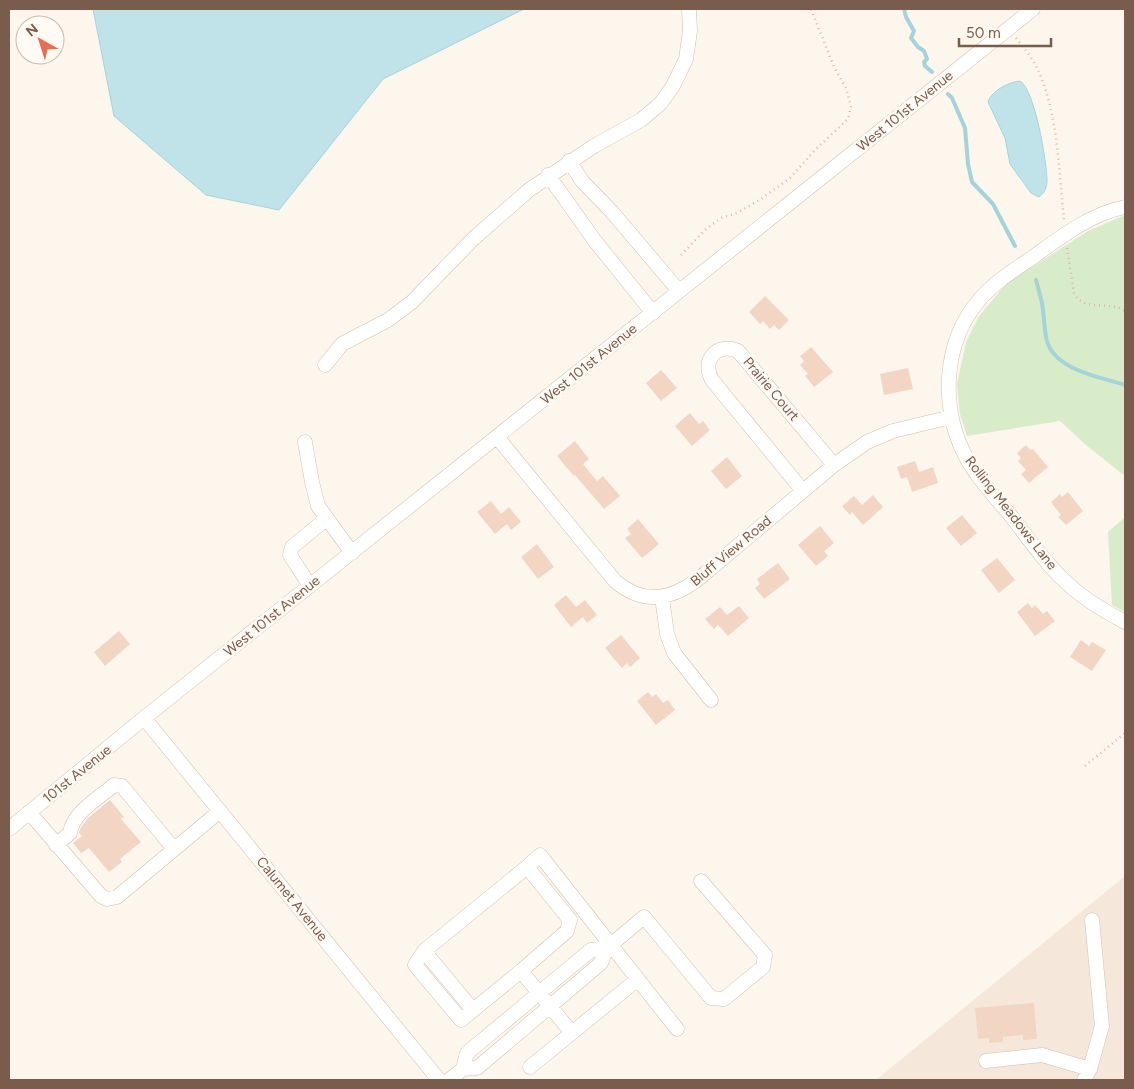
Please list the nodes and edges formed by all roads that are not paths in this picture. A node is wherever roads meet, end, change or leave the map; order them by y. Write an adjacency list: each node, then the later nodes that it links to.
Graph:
1 (689, 9): 3 (street)
2 (1032, 9): 6 (street, West 101st Avenue)
3 (569, 161): 4 (street); 6 (street)
4 (548, 175): 7 (street); 8 (street)
5 (1125, 207): 9 (street, Rolling Meadows Lane)
6 (679, 291): 7 (street, West 101st Avenue)
7 (652, 313): 10 (street, West 101st Avenue)
8 (325, 365)
9 (951, 417): 12 (street, Bluff View Road); 18 (street, Rolling Meadows Lane)
10 (497, 437): 15 (street, West 101st Avenue); 17 (street, Bluff View Road)
11 (305, 442): 14 (street)
12 (834, 465): 13 (street, Bluff View Road); 13 (street, Prairie Court)
13 (803, 491): 17 (street, Bluff View Road)
14 (326, 519): 15 (street); 16 (street)
15 (352, 553): 16 (street, West 101st Avenue)
16 (310, 586): 20 (street, West 101st Avenue)
17 (662, 597): 19 (street)
18 (1125, 622)
19 (711, 700)
20 (144, 718): 21 (street, Calumet Avenue); 22 (street, 101st Avenue)
21 (220, 811): 25 (street); 40 (street, Calumet Avenue)
22 (29, 812): 23 (street, 101st Avenue); 24 (street)
23 (9, 829)
24 (56, 845): 25 (street); 25 (street)
25 (174, 848)
26 (527, 867): 29 (street); 30 (street); 30 (street)
27 (701, 881): 29 (street)
28 (1092, 920): 39 (street)
29 (609, 946): 31 (street); 32 (street); 33 (street)
30 (520, 971): 32 (street)
31 (638, 979): 34 (street); 35 (street)
32 (539, 993): 33 (street); 38 (street)
33 (550, 1006): 35 (street); 38 (street)
34 (678, 1029)
35 (572, 1033): 37 (street)
36 (986, 1060): 39 (street)
37 (530, 1067)
38 (463, 1070): 41 (street)
39 (1087, 1074)
40 (440, 1080)
41 (449, 1080)

